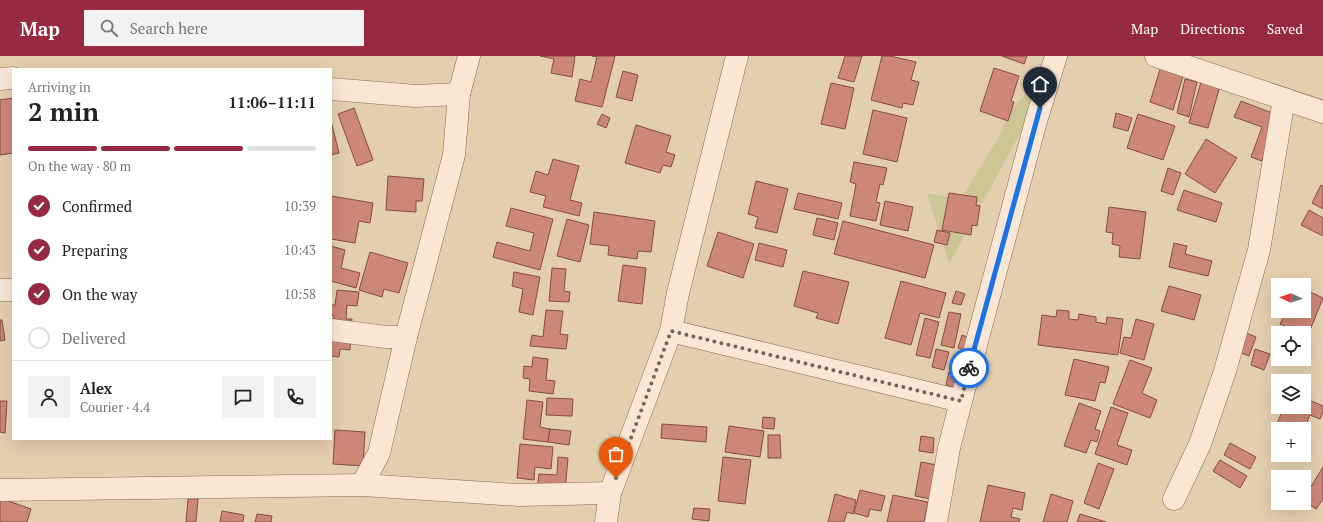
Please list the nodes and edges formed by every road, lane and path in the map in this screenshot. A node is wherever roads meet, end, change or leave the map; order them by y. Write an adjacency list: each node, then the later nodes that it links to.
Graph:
1 (469, 56): 8 (street)
2 (737, 56): 14 (street)
3 (1056, 56): 16 (street)
4 (1156, 56): 9 (street)
5 (12, 78): 6 (street)
6 (0, 79)
7 (332, 89): 8 (street)
8 (459, 94): 15 (street)
9 (1284, 99): 10 (street); 20 (street)
10 (1323, 112)
11 (0, 290): 12 (street)
12 (12, 290)
13 (332, 330): 15 (street)
14 (671, 331): 16 (street); 19 (street)
15 (406, 338): 17 (street)
16 (961, 401): 22 (street)
17 (362, 485): 18 (street); 19 (street)
18 (0, 490)
19 (610, 492): 21 (street)
20 (1174, 499)
21 (606, 522)
22 (936, 522)

